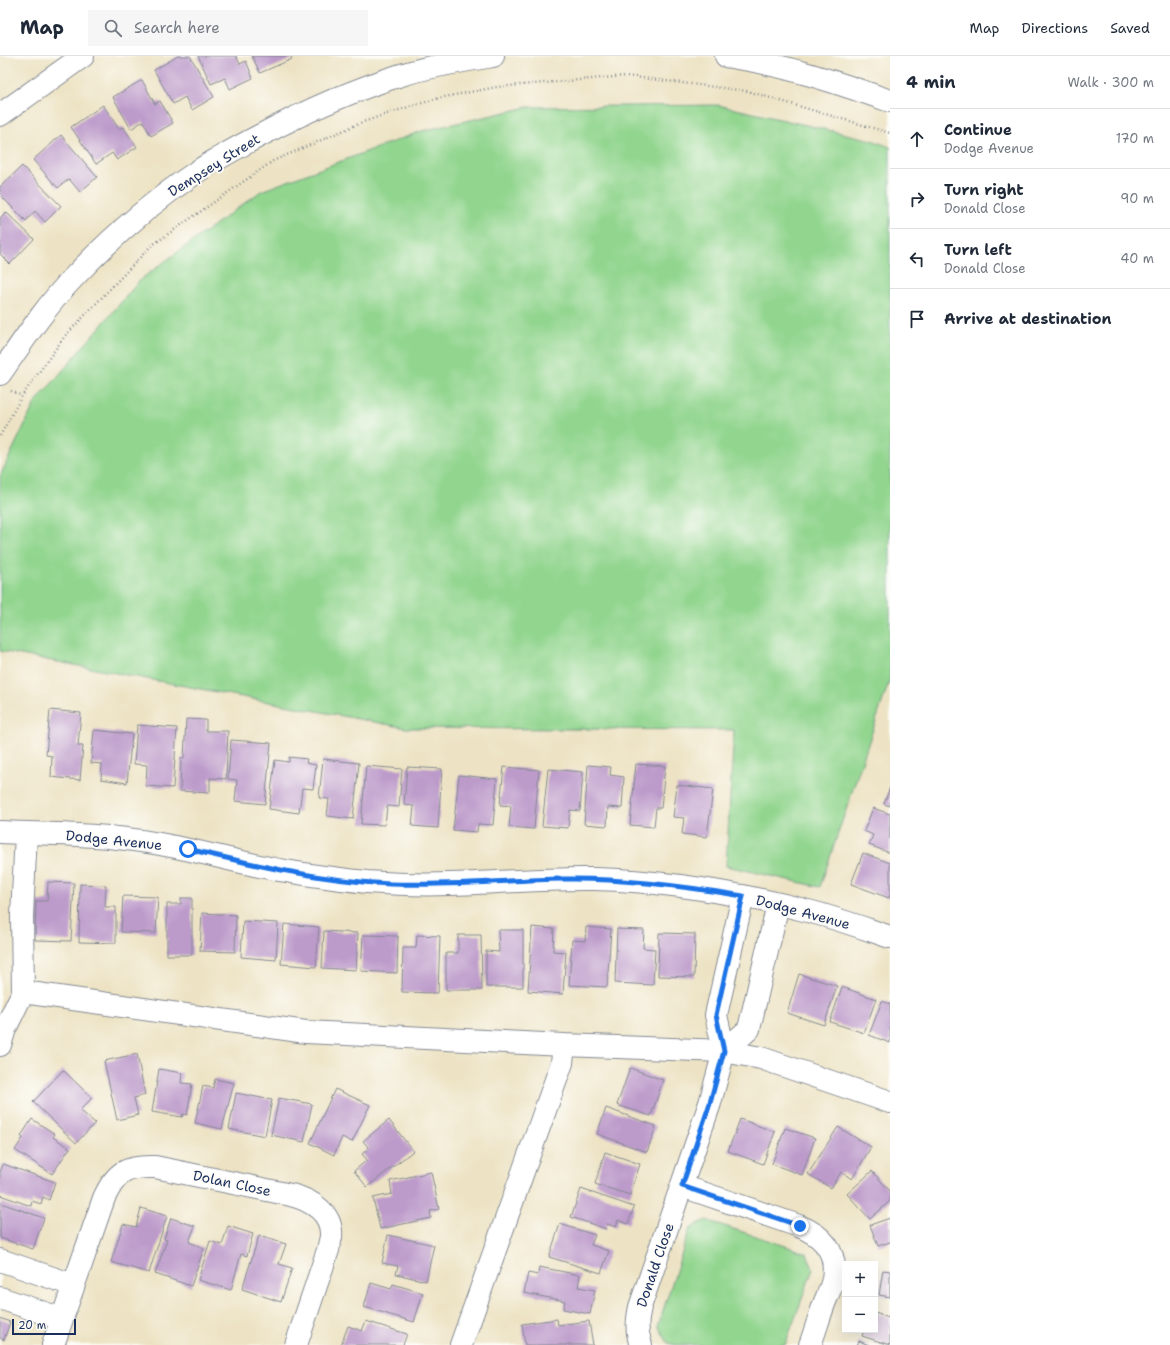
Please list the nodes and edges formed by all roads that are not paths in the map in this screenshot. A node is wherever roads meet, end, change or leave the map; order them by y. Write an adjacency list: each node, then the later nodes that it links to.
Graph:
1 (83, 56): 7 (street)
2 (493, 56): 4 (street, Dempsey Street)
3 (726, 56): 6 (street)
4 (433, 61): 5 (street, Dempsey Street)
5 (399, 65): 8 (street, Dempsey Street)
6 (890, 101)
7 (0, 115)
8 (0, 374)
9 (0, 832): 10 (street, Dodge Avenue)
10 (26, 833): 11 (street, Dodge Avenue); 14 (street)
11 (743, 896): 12 (street, Dodge Avenue); 17 (street, Donald Close)
12 (778, 904): 13 (street, Dodge Avenue); 17 (street)
13 (890, 938)
14 (23, 992): 15 (street); 16 (street)
15 (0, 1045)
16 (564, 1045): 17 (street); 26 (street)
17 (724, 1051): 18 (street); 19 (street, Donald Close)
18 (890, 1102)
19 (682, 1186): 27 (street, Donald Close); 28 (street)
20 (0, 1260): 21 (street)
21 (73, 1285): 23 (street, Dolan Close); 25 (street, Dolan Close)
22 (0, 1298): 23 (street)
23 (62, 1319): 24 (street, Dolan Close)
24 (53, 1345)
25 (296, 1345)
26 (461, 1345)
27 (641, 1345)
28 (810, 1345)

